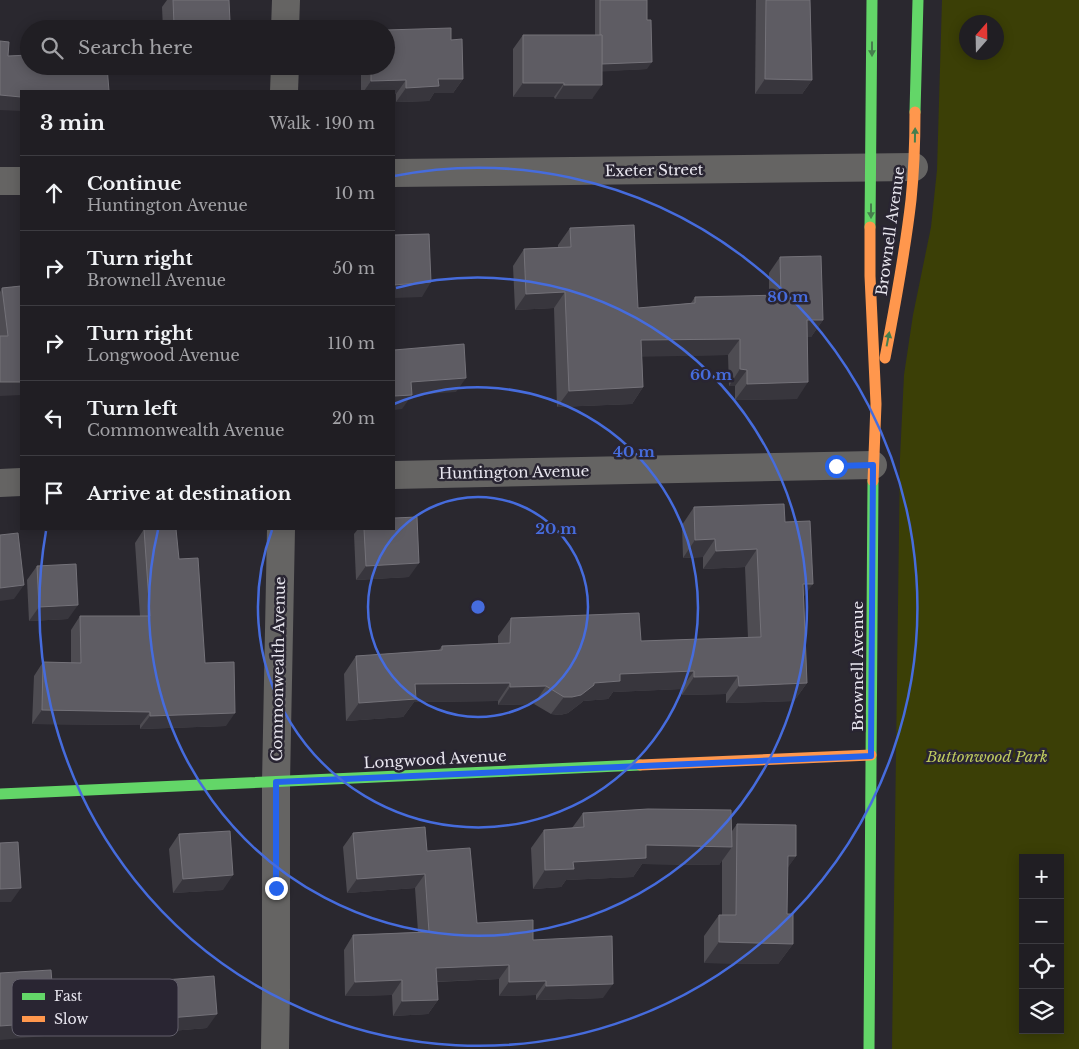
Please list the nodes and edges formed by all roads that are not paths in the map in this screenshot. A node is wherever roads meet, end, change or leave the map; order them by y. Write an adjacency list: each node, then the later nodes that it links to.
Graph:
1 (286, 0): 4 (street)
2 (872, 0): 8 (main road, Brownell Avenue, one-way to 8)
3 (918, 0): 7 (main road, Brownell Avenue, one-way to 3)
4 (285, 20)
5 (285, 75): 6 (street)
6 (284, 90)
7 (914, 167): 8 (street, Exeter Street); 12 (main road, Brownell Avenue, one-way to 7)
8 (871, 168): 9 (street, Exeter Street); 12 (main road, Brownell Avenue, one-way to 12)
9 (395, 173)
10 (0, 181): 11 (street)
11 (20, 181)
12 (876, 404): 13 (main road, Brownell Avenue)
13 (873, 465): 14 (street, Huntington Avenue); 18 (main road, Brownell Avenue)
14 (395, 475)
15 (20, 482): 16 (street)
16 (0, 483)
17 (281, 530): 19 (street, Commonwealth Avenue)
18 (871, 756): 19 (main road, Longwood Avenue); 22 (main road, Brownell Avenue)
19 (276, 782): 20 (main road, Longwood Avenue); 21 (street, Commonwealth Avenue)
20 (0, 794)
21 (275, 1049)
22 (864, 1049)

